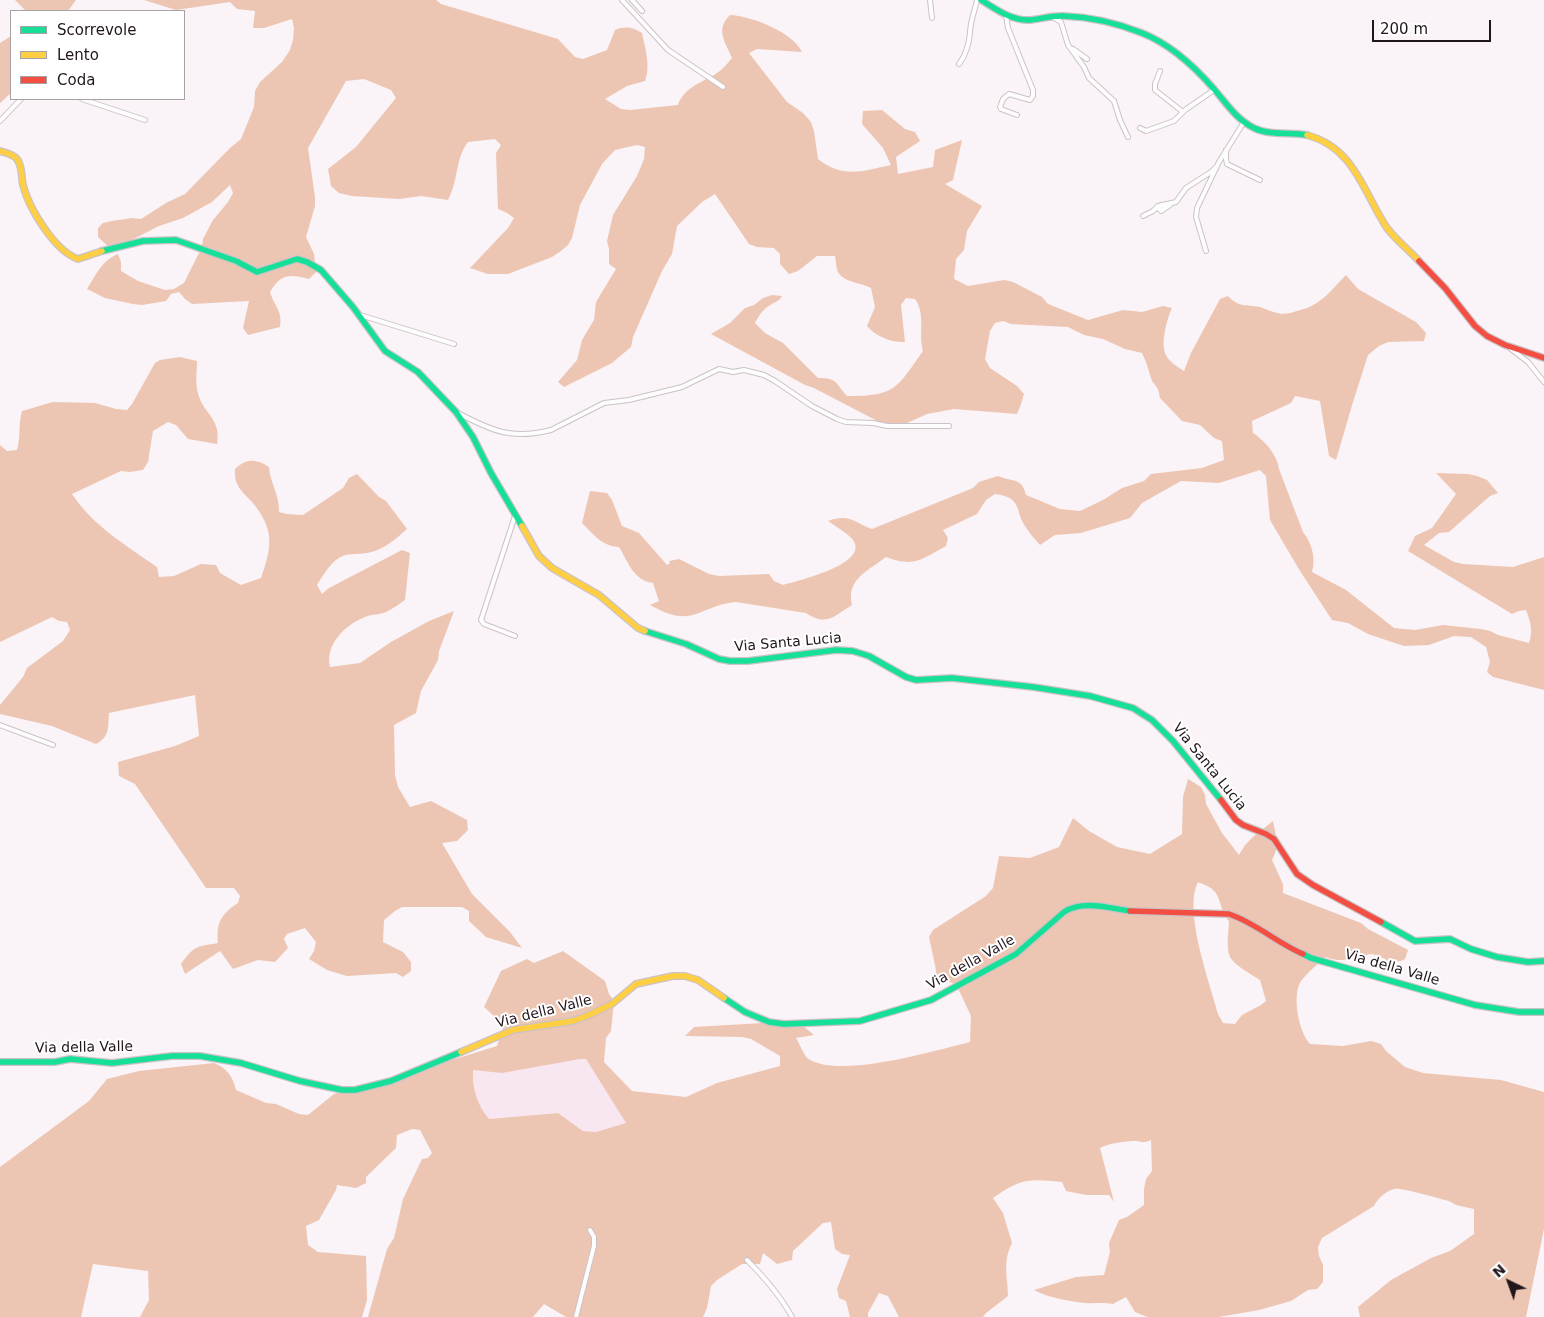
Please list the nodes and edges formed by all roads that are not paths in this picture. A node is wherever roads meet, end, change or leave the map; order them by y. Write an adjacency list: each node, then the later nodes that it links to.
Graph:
1 (622, 0): 14 (street)
2 (632, 0): 6 (street)
3 (930, 0): 9 (street)
4 (977, 0): 12 (street)
5 (982, 0): 7 (street)
6 (642, 11)
7 (1006, 15): 8 (street); 19 (street)
8 (1049, 16): 10 (street); 15 (street)
9 (932, 18)
10 (1068, 45): 11 (street); 24 (street)
11 (1087, 59)
12 (960, 64)
13 (1160, 71): 18 (street)
14 (723, 87)
15 (1214, 89): 18 (street); 22 (street)
16 (20, 100): 21 (street)
17 (85, 100): 20 (street)
18 (1183, 112): 23 (street)
19 (1017, 115)
20 (146, 120)
21 (0, 121)
22 (1244, 122): 25 (street); 33 (street)
23 (1140, 128)
24 (1128, 137)
25 (1226, 150): 27 (street); 28 (street)
26 (0, 151): 31 (street, Via Santa Lucia)
27 (1219, 162): 29 (street); 30 (street)
28 (1260, 180)
29 (1143, 216)
30 (1206, 251)
31 (358, 314): 32 (street); 36 (street, Via Santa Lucia)
32 (454, 344)
33 (1505, 345): 34 (street); 35 (street)
34 (1544, 358)
35 (1544, 382)
36 (456, 412): 37 (street); 38 (street, Via Santa Lucia)
37 (949, 426)
38 (516, 514): 39 (street); 42 (street, Via Santa Lucia)
39 (515, 636)
40 (0, 726): 41 (street)
41 (53, 745)
42 (1544, 961)
43 (1544, 1012): 44 (street, Via della Valle)
44 (0, 1062)
45 (590, 1230): 47 (street)
46 (747, 1260): 48 (street)
47 (576, 1317)
48 (792, 1317)

